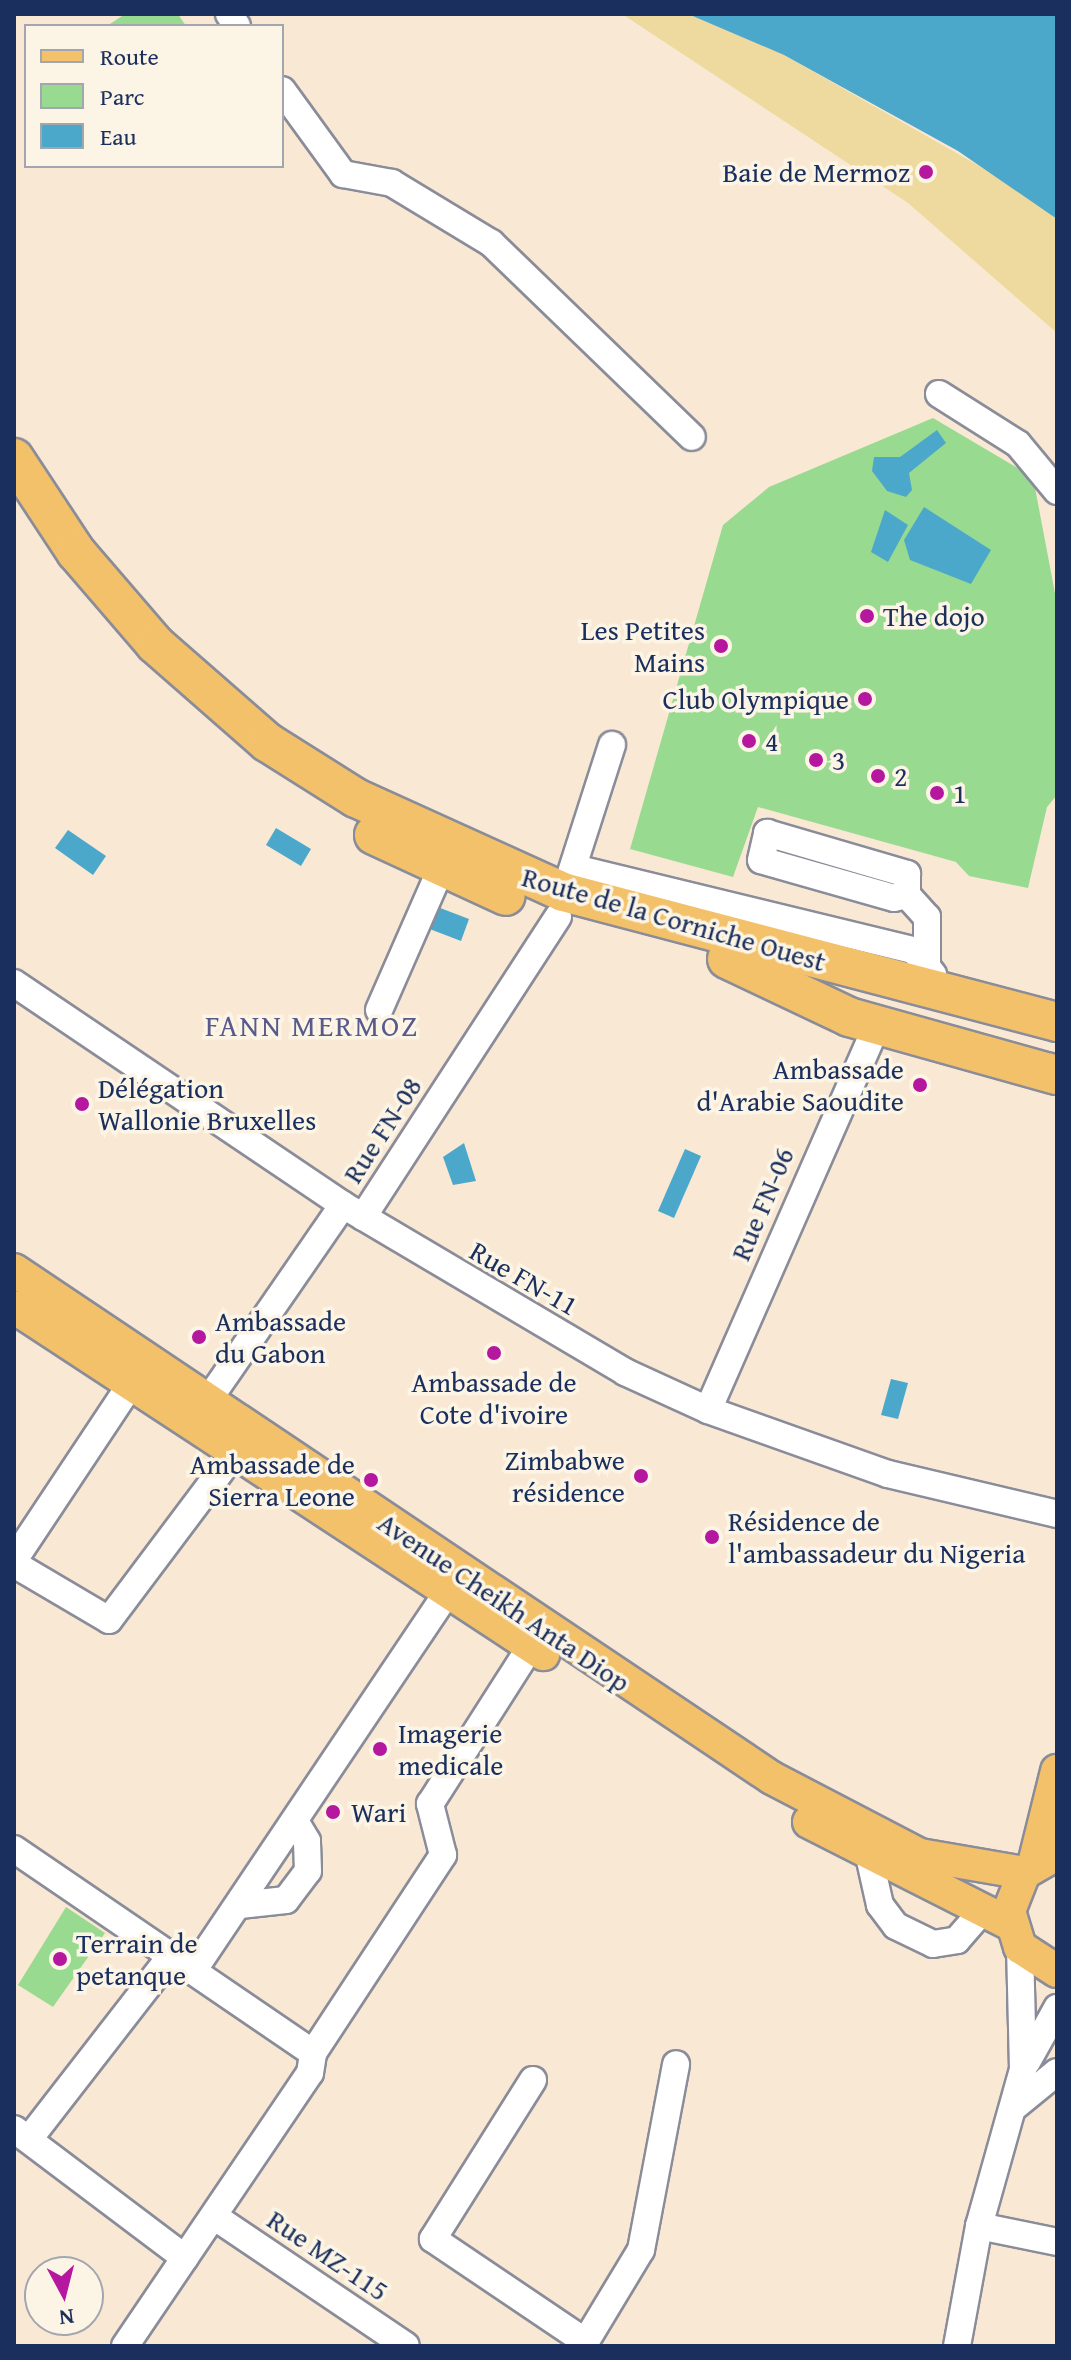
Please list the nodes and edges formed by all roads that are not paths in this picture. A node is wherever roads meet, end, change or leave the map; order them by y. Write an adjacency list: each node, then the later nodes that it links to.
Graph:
1 (284, 93): 3 (street)
2 (939, 394): 5 (street)
3 (692, 437)
4 (14, 458): 9 (highway, Route de la Corniche Ouest)
5 (1057, 491)
6 (14, 499): 8 (highway, Route de la Corniche Ouest)
7 (612, 745): 9 (street, Rue FN-08)
8 (440, 871): 9 (highway, Route de la Corniche Ouest); 16 (street)
9 (565, 892): 11 (highway, Route de la Corniche Ouest); 12 (highway, Route de la Corniche Ouest); 13 (street); 21 (street, Rue FN-08)
10 (907, 895): 10 (street); 13 (street)
11 (627, 911): 13 (highway); 17 (highway, Route de la Corniche Ouest)
12 (727, 959): 18 (highway); 19 (highway, Route de la Corniche Ouest)
13 (931, 970): 15 (highway)
14 (14, 983): 21 (street, Rue FN-11)
15 (1057, 1008)
16 (379, 1010)
17 (1057, 1022)
18 (877, 1025): 20 (highway); 26 (street, Rue FN-06)
19 (1057, 1045)
20 (1057, 1075)
21 (353, 1211): 25 (street, Rue FN-08); 26 (street, Rue FN-11)
22 (14, 1270): 25 (main road, Avenue Cheikh Anta Diop)
23 (14, 1308): 24 (main road, Avenue Cheikh Anta Diop)
24 (131, 1384): 27 (main road, Avenue Cheikh Anta Diop); 29 (street)
25 (209, 1399): 36 (main road, Avenue Cheikh Anta Diop)
26 (708, 1410): 28 (street, Rue FN-11)
27 (236, 1451): 29 (street); 30 (main road, Avenue Cheikh Anta Diop)
28 (1057, 1514)
29 (14, 1562)
30 (447, 1593): 31 (main road, Avenue Cheikh Anta Diop); 33 (street)
31 (531, 1646): 35 (main road, Avenue Cheikh Anta Diop); 43 (street)
32 (1057, 1771): 36 (main road)
33 (295, 1821): 37 (street); 37 (street)
34 (14, 1849): 39 (street)
35 (869, 1856): 38 (main road, Avenue Cheikh Anta Diop); 38 (street)
36 (1038, 1863): 38 (main road)
37 (240, 1905): 40 (street)
38 (1004, 1927): 41 (main road, Avenue Cheikh Anta Diop); 45 (street)
39 (171, 1956): 40 (street); 49 (street)
40 (193, 1971): 43 (street)
41 (1057, 1971)
42 (1057, 2008): 45 (street)
43 (313, 2053): 50 (street)
44 (676, 2064): 54 (street)
45 (1023, 2069): 48 (street)
46 (1057, 2072): 48 (street)
47 (533, 2080): 54 (street)
48 (1013, 2108): 51 (street)
49 (22, 2134): 53 (street)
50 (215, 2217): 53 (street); 56 (street, Rue MZ-115)
51 (979, 2226): 52 (street); 57 (street)
52 (1057, 2242)
53 (185, 2258): 55 (street)
54 (583, 2343)
55 (129, 2345)
56 (406, 2346)
57 (957, 2346)

